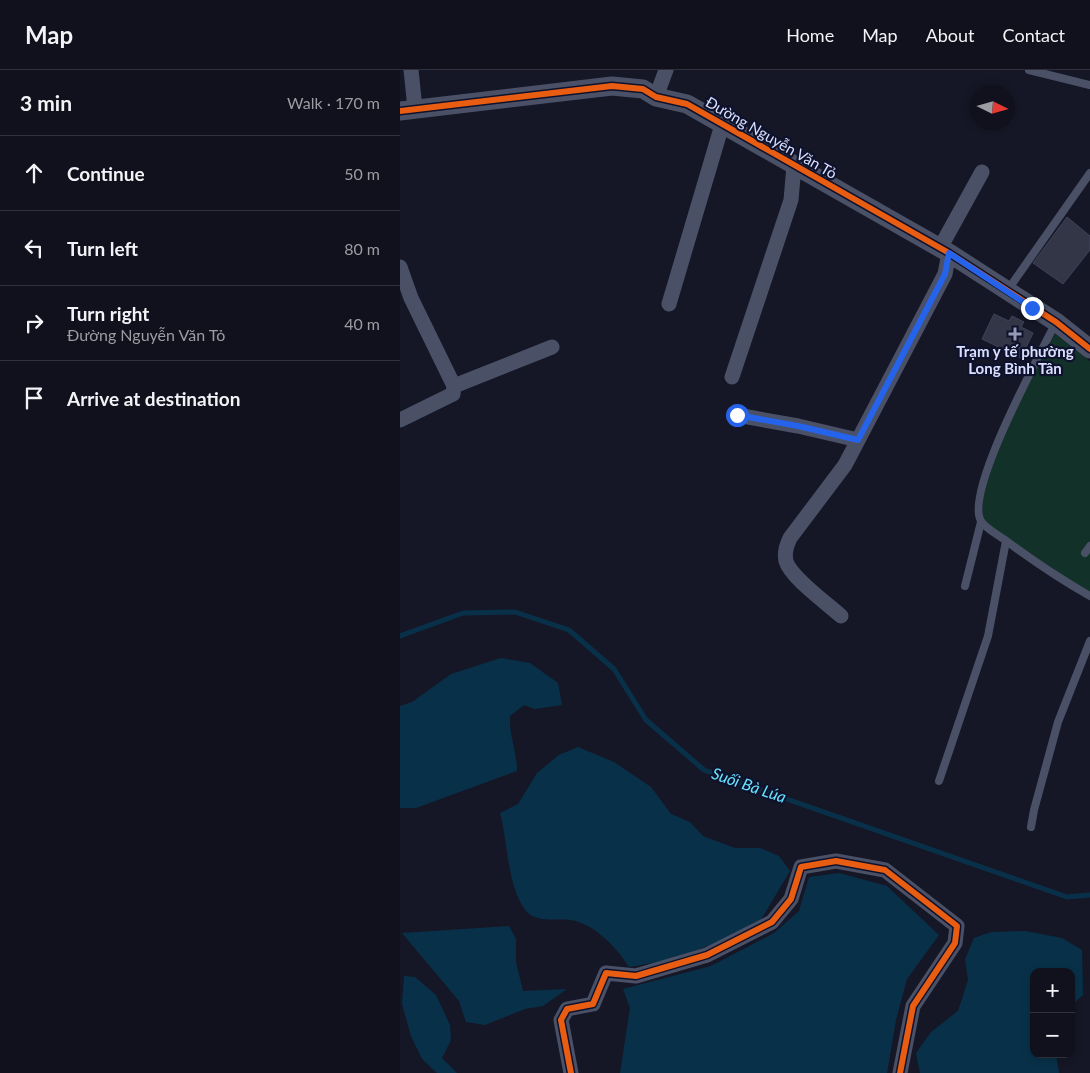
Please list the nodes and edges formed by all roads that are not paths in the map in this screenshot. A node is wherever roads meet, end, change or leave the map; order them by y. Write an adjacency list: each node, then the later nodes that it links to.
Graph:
1 (411, 70): 6 (street)
2 (666, 70): 5 (street)
3 (1029, 70): 4 (lane)
4 (1090, 86)
5 (656, 97): 6 (street, Đường Nguyễn Văn Tỏ); 7 (street, Đường Nguyễn Văn Tỏ)
6 (407, 110)
7 (722, 125): 8 (street, Đường Nguyễn Văn Tỏ); 14 (street)
8 (794, 166): 11 (street, Đường Nguyễn Văn Tỏ); 18 (street)
9 (982, 172): 11 (street)
10 (1090, 173): 13 (lane)
11 (945, 250): 13 (street, Đường Nguyễn Văn Tỏ); 22 (street)
12 (400, 267): 19 (street)
13 (1007, 291): 15 (street, Đường Nguyễn Văn Tỏ)
14 (669, 304)
15 (1056, 322): 17 (street, Đường Nguyễn Văn Tỏ); 23 (lane)
16 (552, 347): 19 (street)
17 (1090, 348)
18 (732, 377)
19 (454, 386): 21 (street)
20 (737, 415): 22 (street)
21 (400, 420)
22 (858, 440): 29 (street)
23 (981, 522): 24 (lane); 27 (lane)
24 (1006, 541): 28 (lane); 31 (lane)
25 (1090, 546): 26 (lane)
26 (1085, 554)
27 (965, 586)
28 (1090, 596)
29 (841, 616)
30 (1090, 641): 32 (lane)
31 (939, 781)
32 (1031, 827)
33 (571, 1073): 34 (street)
34 (900, 1073)

